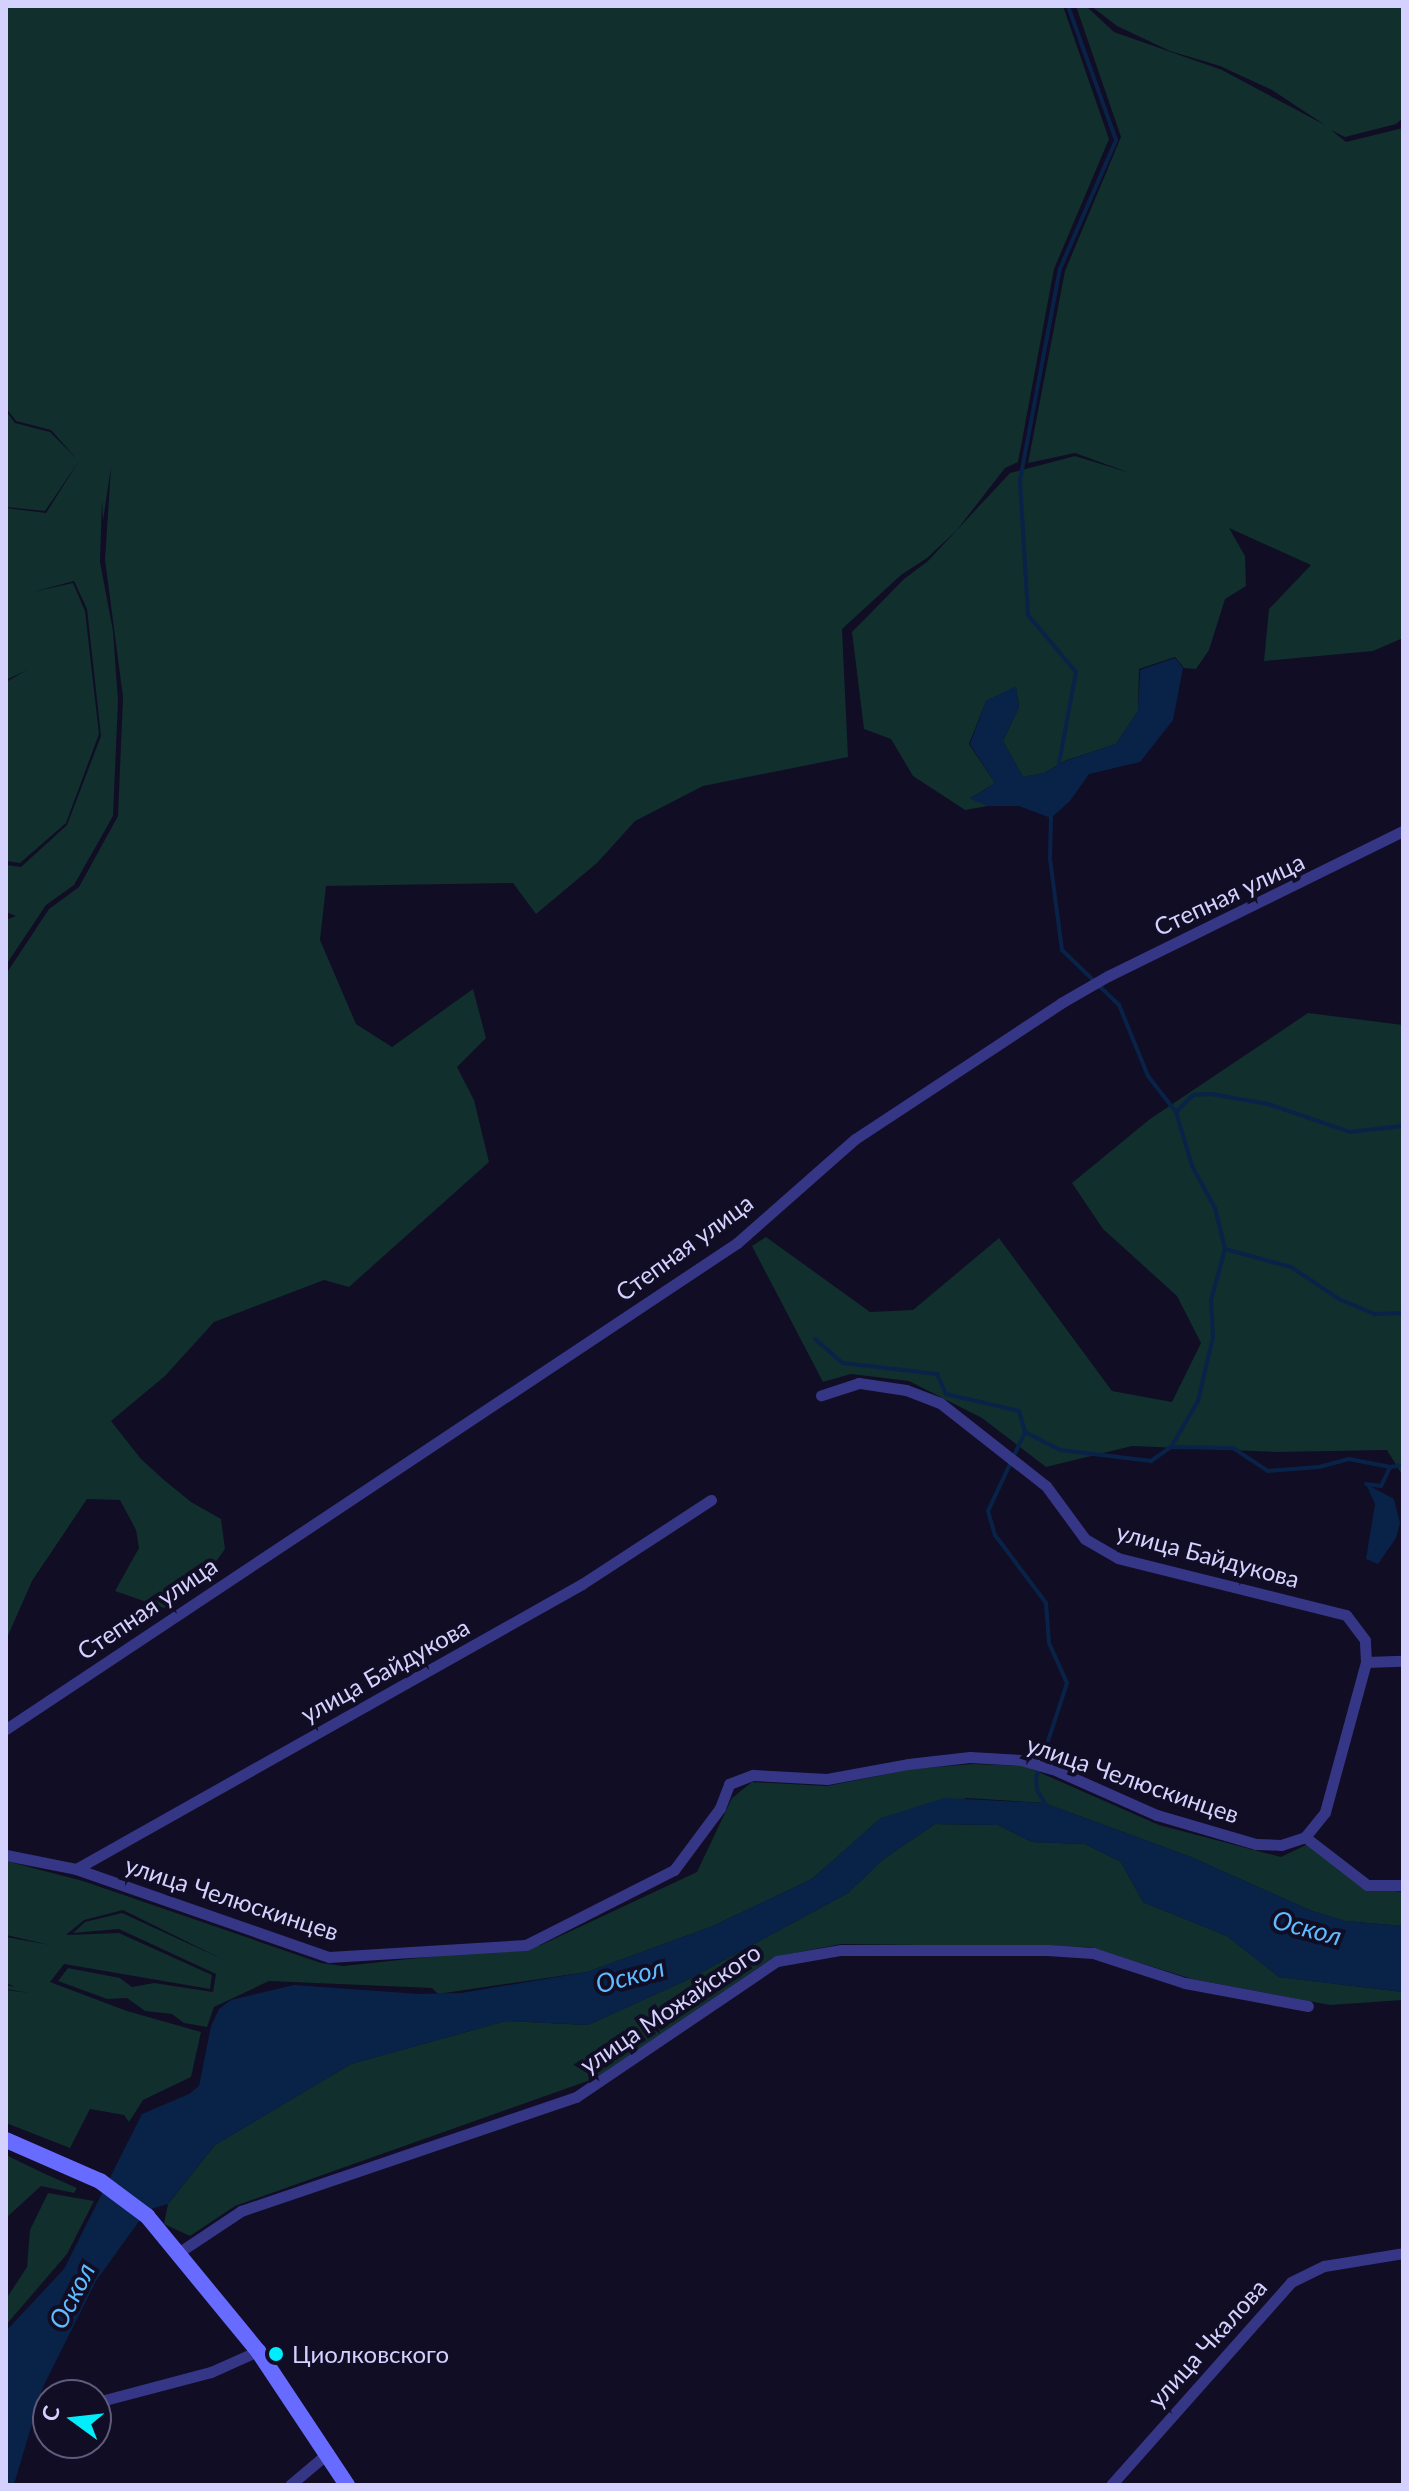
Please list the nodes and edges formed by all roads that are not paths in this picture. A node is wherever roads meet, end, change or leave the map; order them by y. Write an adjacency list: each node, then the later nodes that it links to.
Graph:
1 (1403, 831): 6 (street, Степная улица)
2 (821, 1395): 5 (street, улица Байдукова)
3 (711, 1500): 9 (street, улица Байдукова)
4 (1403, 1661): 5 (street)
5 (1366, 1662): 7 (street)
6 (6, 1729)
7 (1305, 1837): 9 (street, улица Челюскинцев); 10 (street)
8 (6, 1855): 9 (street, улица Челюскинцев)
9 (76, 1869)
10 (1403, 1885)
11 (1308, 2006): 13 (street, улица Можайского)
12 (6, 2140): 13 (main road)
13 (178, 2253): 15 (main road)
14 (1403, 2253): 20 (street, улица Чкалова)
15 (258, 2351): 16 (street); 17 (main road)
16 (112, 2398)
17 (328, 2453): 18 (street); 19 (main road)
18 (290, 2485)
19 (347, 2485)
20 (1111, 2485)

